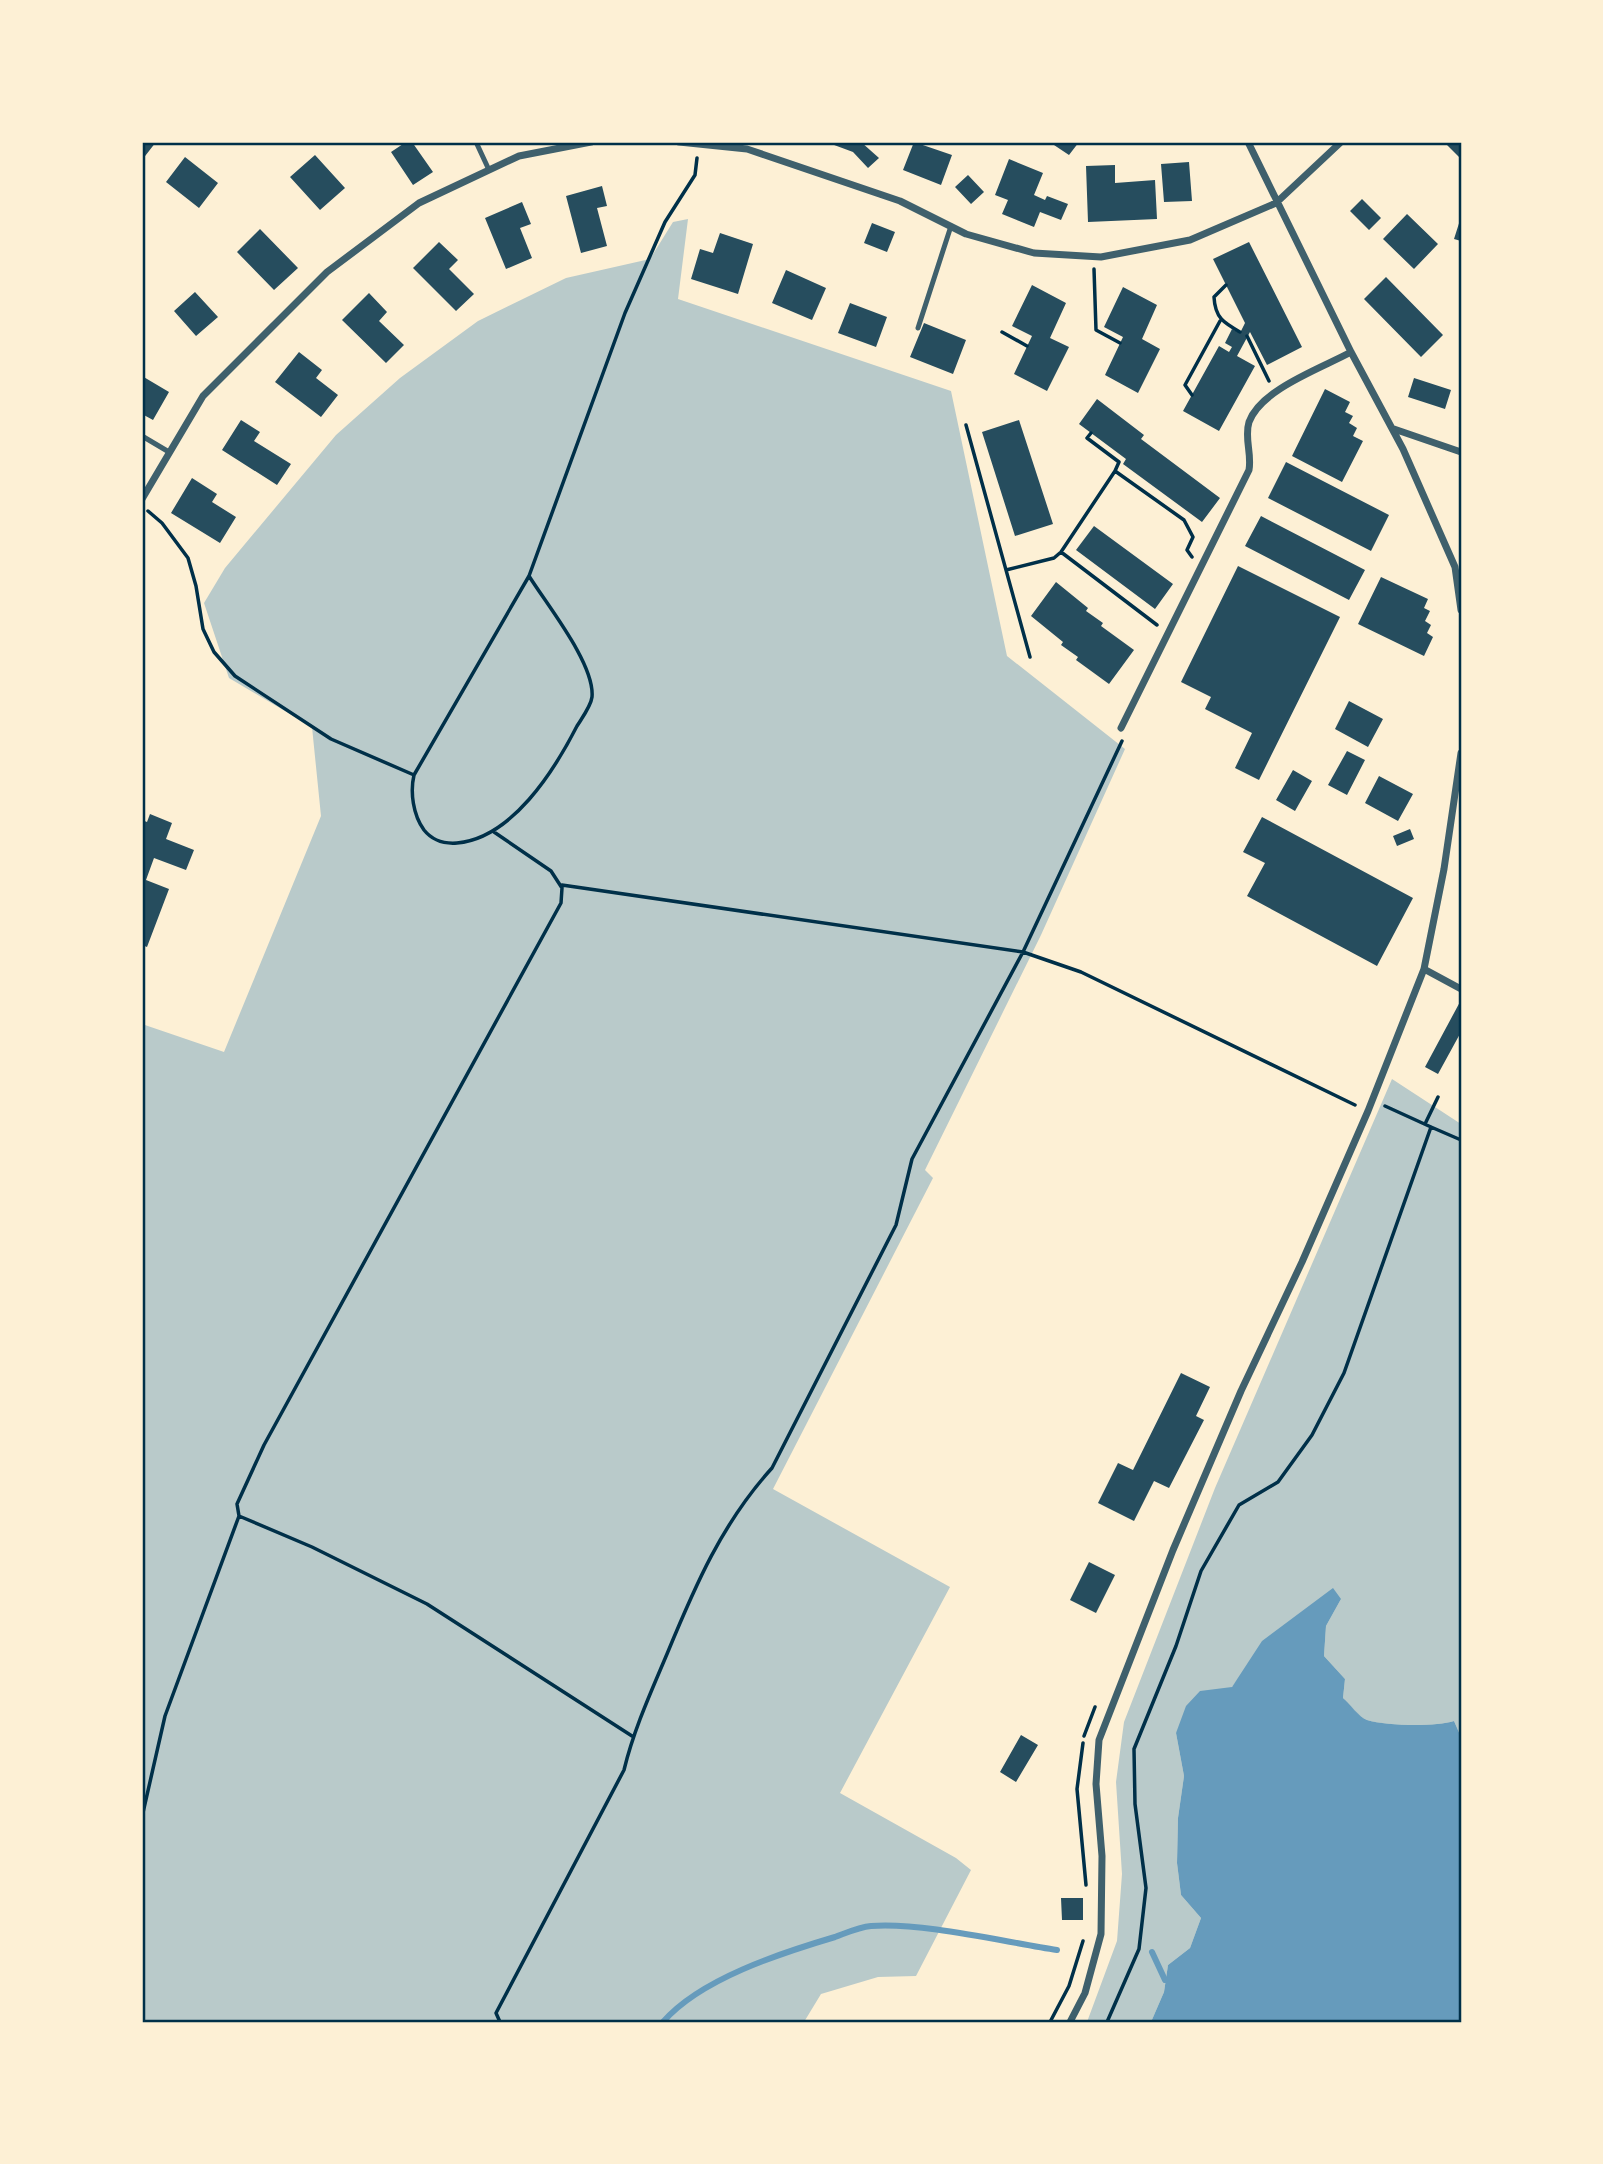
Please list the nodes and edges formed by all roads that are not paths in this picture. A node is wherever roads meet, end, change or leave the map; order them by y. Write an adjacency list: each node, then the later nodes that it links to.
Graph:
1 (476, 142): 6 (lane)
2 (591, 142): 6 (street)
3 (679, 142): 8 (street)
4 (1248, 142): 7 (street)
5 (1340, 142): 7 (street)
6 (489, 170): 13 (street)
7 (1276, 203): 8 (street); 10 (street)
8 (951, 226): 9 (lane)
9 (918, 328)
10 (1351, 352): 11 (street); 17 (street)
11 (1394, 429): 14 (street); 16 (street)
12 (142, 436): 13 (lane)
13 (169, 452): 15 (street)
14 (1461, 452)
15 (142, 499)
16 (1461, 610)
17 (1121, 728)
18 (1461, 753): 19 (street)
19 (1424, 969): 20 (street); 21 (street)
20 (1461, 989)
21 (1070, 2022)

